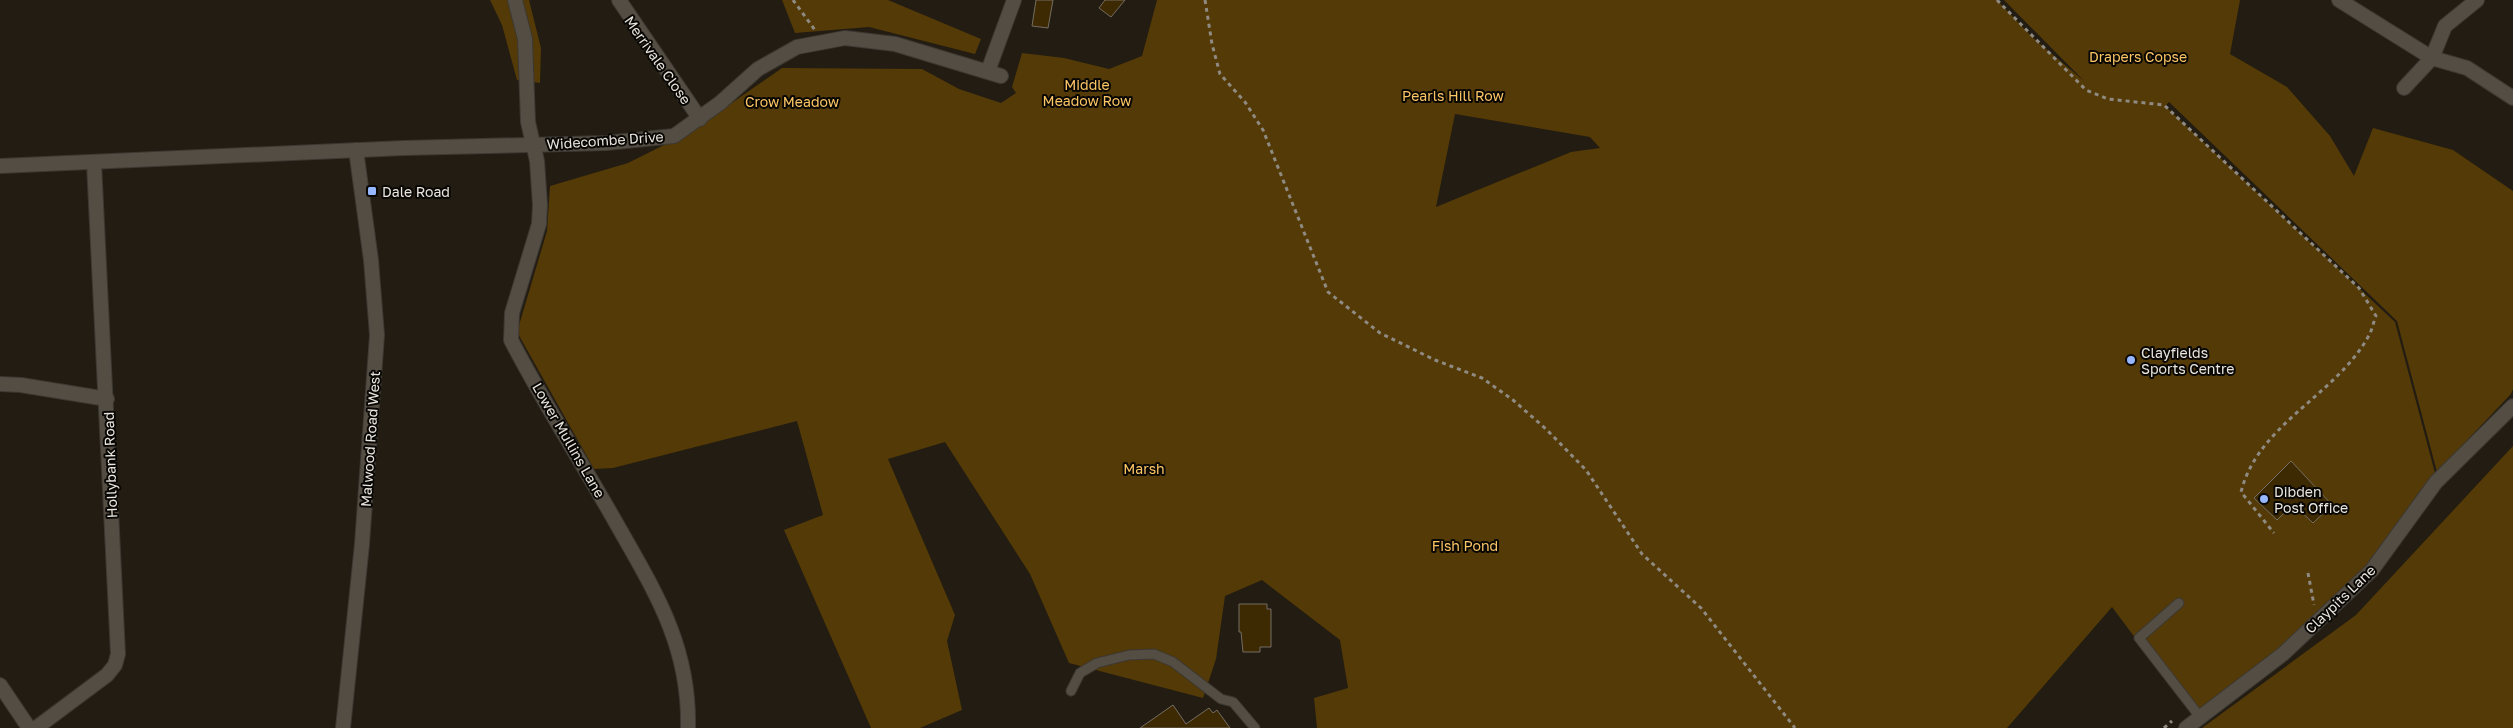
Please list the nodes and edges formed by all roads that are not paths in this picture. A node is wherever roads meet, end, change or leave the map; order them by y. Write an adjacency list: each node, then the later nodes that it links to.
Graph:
1 (515, 0): 10 (street, Lower Mullins Lane)
2 (619, 0): 9 (street, Merrivale Close)
3 (1014, 0): 9 (street, Widecombe Drive)
4 (2339, 0): 6 (street)
5 (2477, 0): 6 (street)
6 (2432, 58): 7 (street); 8 (street)
7 (2404, 88)
8 (2513, 98)
9 (700, 119): 10 (street, Widecombe Drive)
10 (533, 144): 11 (street); 24 (street, Lower Mullins Lane)
11 (356, 150): 12 (street); 23 (street, Malwood Road West)
12 (94, 163): 13 (street); 15 (street, Hollybank Road)
13 (0, 166)
14 (0, 384): 15 (street)
15 (107, 400): 22 (street, Hollybank Road)
16 (2513, 406): 20 (street, Claypits Lane)
17 (2179, 602): 20 (lane)
18 (0, 685): 21 (street)
19 (1071, 691): 25 (lane)
20 (2200, 718): 26 (street, Claypits Lane)
21 (29, 728)
22 (36, 728)
23 (343, 728)
24 (688, 728)
25 (1254, 728)
26 (2186, 728)

